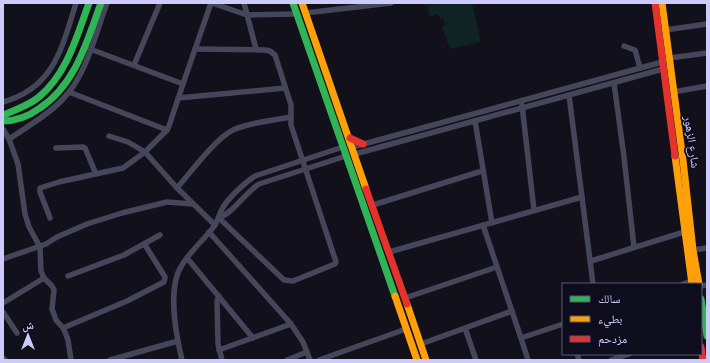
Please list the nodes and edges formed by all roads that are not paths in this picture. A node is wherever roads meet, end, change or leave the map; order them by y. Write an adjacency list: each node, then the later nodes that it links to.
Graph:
1 (76, 3): 39 (street)
2 (89, 3): 17 (main road)
3 (101, 3): 19 (main road)
4 (107, 3): 19 (street)
5 (160, 3): 26 (street)
6 (211, 3): 15 (street); 22 (street)
7 (244, 3): 15 (street)
8 (294, 3): 14 (main road)
9 (302, 3): 13 (main road)
10 (391, 3): 13 (street)
11 (655, 3): 25 (main road, شارع الزهور)
12 (662, 3): 18 (main road, شارع الزهور)
13 (306, 13): 29 (main road)
14 (297, 14): 15 (street); 29 (main road)
15 (247, 15): 23 (street)
16 (707, 24): 18 (street)
17 (79, 30): 19 (main road); 41 (main road)
18 (665, 30): 25 (main road, شارع الزهور)
19 (92, 35): 21 (street); 43 (main road)
20 (624, 46): 27 (street)
21 (90, 49): 26 (street); 34 (street)
22 (195, 49): 23 (street); 31 (street)
23 (256, 49): 33 (street)
24 (707, 53): 25 (street)
25 (666, 60): 27 (street); 28 (main road, شارع الزهور); 35 (main road, شارع الزهور)
26 (134, 65): 31 (street)
27 (640, 68): 38 (street)
28 (663, 69): 30 (street); 57 (main road, شارع الزهور)
29 (326, 83): 48 (main road); 52 (main road)
30 (614, 83): 36 (street); 77 (street)
31 (183, 84): 37 (street)
32 (707, 86): 35 (street)
33 (286, 88): 37 (street); 42 (street)
34 (69, 92): 46 (street); 49 (street)
35 (673, 92): 58 (main road, شارع الزهور)
36 (569, 95): 40 (street); 63 (street)
37 (178, 98): 46 (street)
38 (522, 101): 40 (street); 50 (street)
39 (3, 102)
40 (523, 108): 44 (street); 66 (street)
41 (3, 115)
42 (290, 117): 56 (street); 62 (street)
43 (3, 121)
44 (475, 121): 53 (street); 60 (street)
45 (3, 129): 49 (street)
46 (166, 130): 54 (street)
47 (109, 136): 54 (street)
48 (350, 138): 50 (main road); 53 (main road)
49 (9, 139): 76 (street)
50 (363, 144): 53 (street)
51 (56, 148): 61 (street)
52 (343, 148): 55 (main road); 56 (street)
53 (354, 150): 65 (main road)
54 (145, 152): 61 (street); 62 (street)
55 (346, 156): 59 (street); 99 (main road)
56 (302, 160): 59 (street); 68 (street)
57 (675, 160): 58 (main road); 73 (main road, شارع الزهور)
58 (683, 160): 79 (main road, شارع الزهور)
59 (304, 169): 68 (street); 68 (street)
60 (482, 171): 65 (street); 69 (street)
61 (96, 174): 67 (street)
62 (177, 188): 64 (street)
63 (582, 197): 66 (street); 83 (street)
64 (193, 204): 70 (street); 76 (street)
65 (373, 205): 80 (main road)
66 (534, 210): 69 (street)
67 (50, 218)
68 (219, 218): 70 (street)
69 (492, 223): 71 (street)
70 (214, 225): 72 (street)
71 (483, 225): 80 (street); 84 (street)
72 (209, 232): 81 (street); 95 (street)
73 (684, 232): 77 (street); 88 (main road, شارع الزهور)
74 (160, 235): 75 (street)
75 (145, 245): 85 (street); 97 (street)
76 (40, 246): 82 (street); 86 (street)
77 (634, 247): 83 (street)
78 (707, 248): 79 (street)
79 (693, 250): 88 (main road, شارع الزهور)
80 (389, 252): 90 (main road)
81 (187, 258): 89 (street); 104 (street)
82 (3, 259)
83 (591, 261): 87 (street)
84 (497, 267): 90 (street); 94 (street)
85 (68, 276)
86 (44, 278): 91 (street); 97 (street)
87 (593, 283)
88 (694, 283)
89 (219, 296): 102 (street); 106 (street)
90 (405, 298): 105 (main road)
91 (3, 303)
92 (702, 305): 101 (main road)
93 (3, 312): 100 (street)
94 (512, 312): 98 (street); 103 (street)
95 (291, 324): 102 (street); 107 (street)
96 (562, 324): 103 (street)
97 (64, 328): 109 (street)
98 (465, 328): 105 (street); 118 (street)
99 (406, 329): 115 (street); 116 (main road)
100 (17, 332)
101 (707, 336)
102 (253, 338): 106 (street)
103 (521, 338): 119 (street)
104 (178, 341): 110 (street); 111 (street)
105 (421, 344): 117 (main road)
106 (219, 350): 112 (street)
107 (307, 352): 113 (street); 114 (street)
108 (626, 355): 120 (street)
109 (71, 360)
110 (110, 360)
111 (182, 360)
112 (222, 360)
113 (287, 360)
114 (310, 360)
115 (319, 360)
116 (417, 360)
117 (426, 360)
118 (476, 360)
119 (528, 360)
120 (611, 360)

